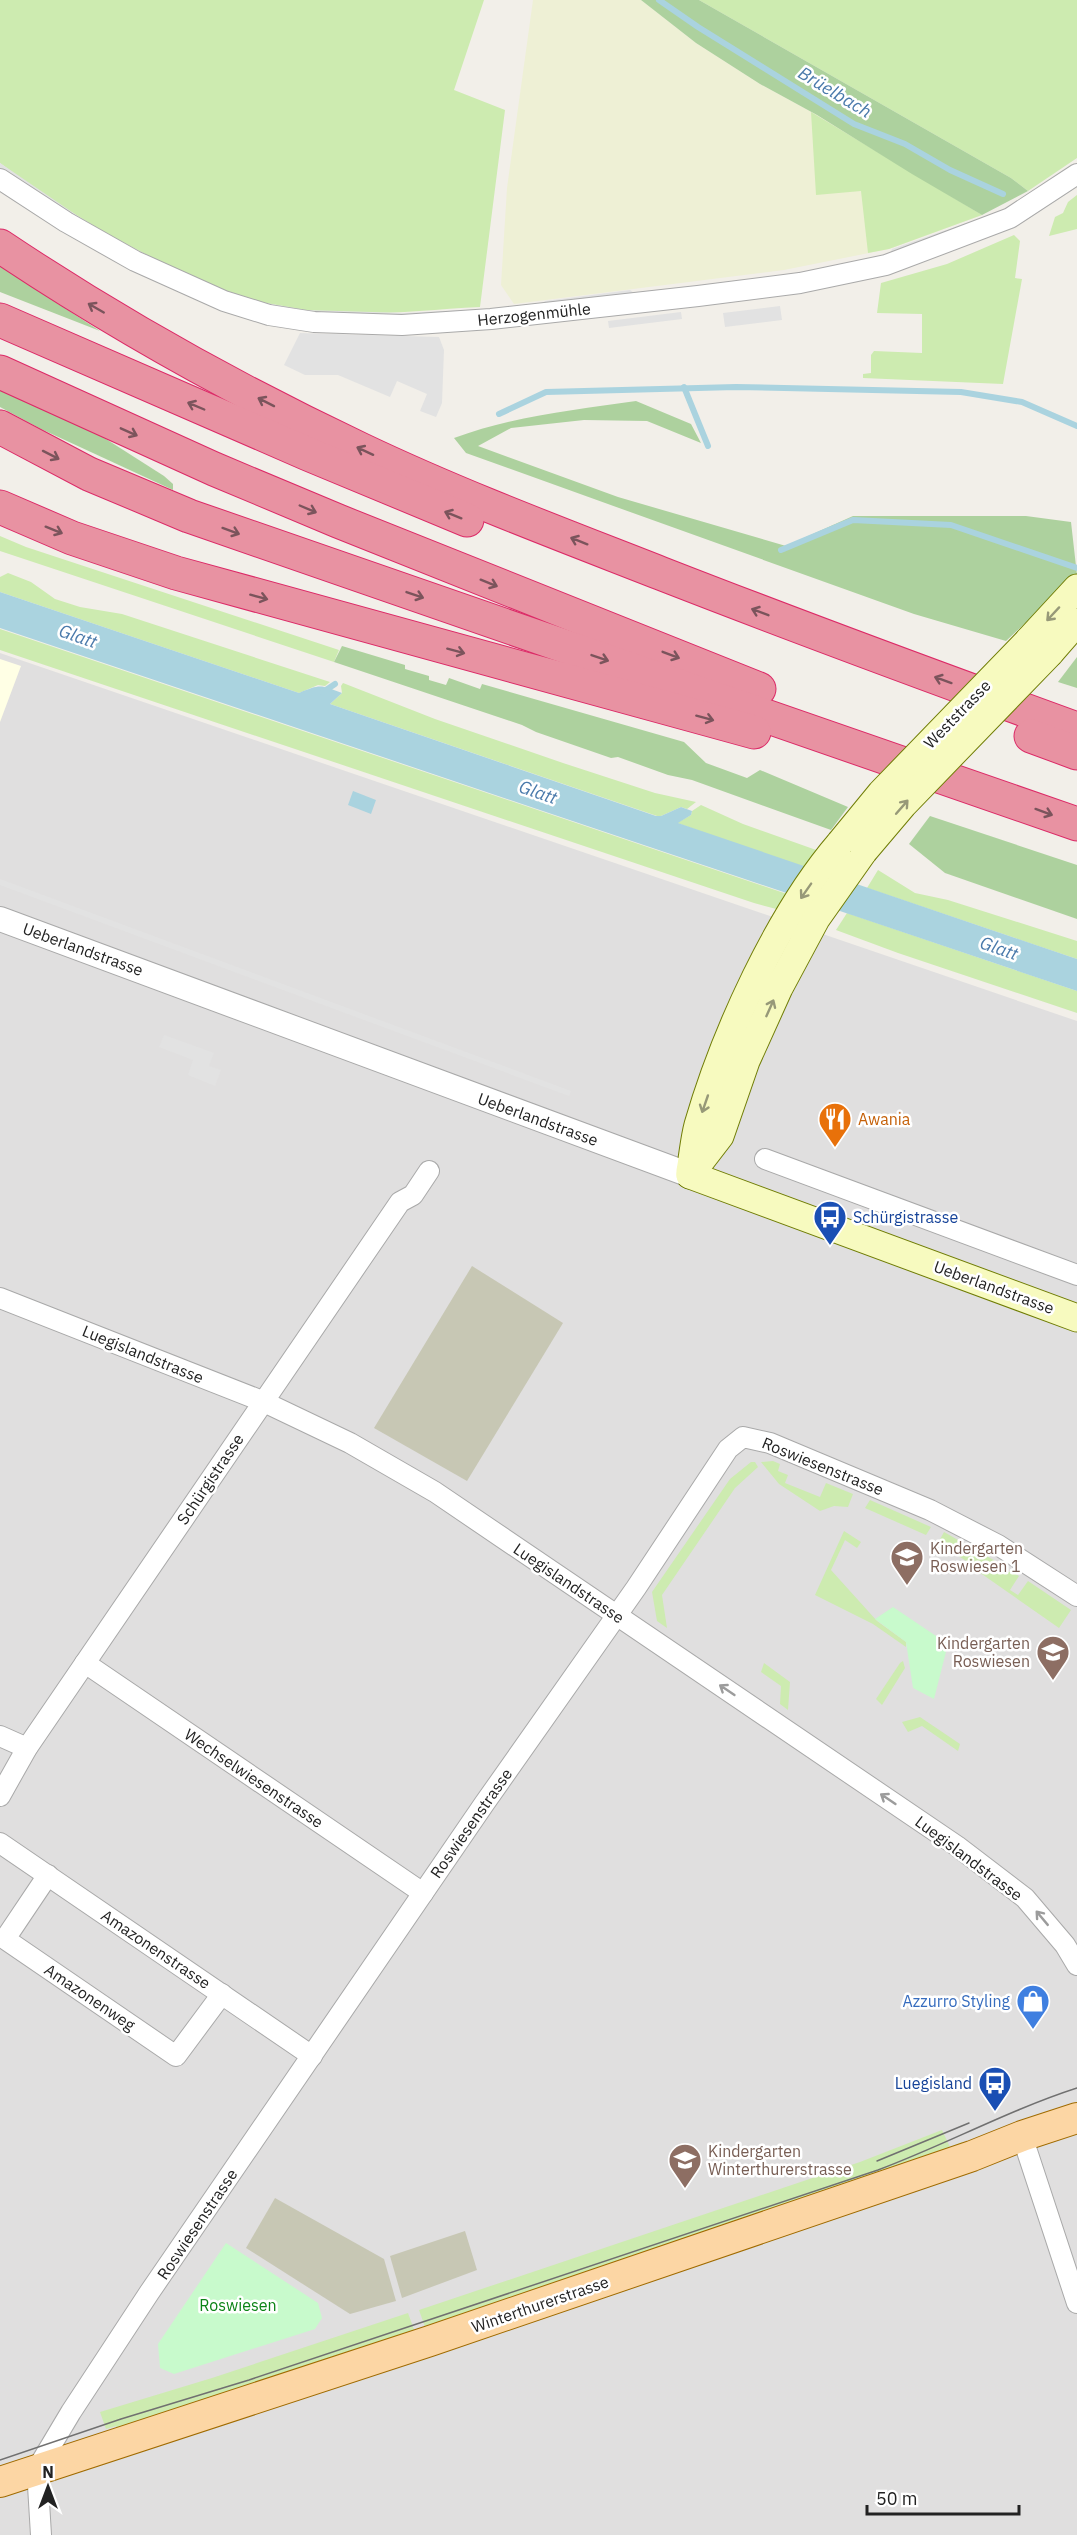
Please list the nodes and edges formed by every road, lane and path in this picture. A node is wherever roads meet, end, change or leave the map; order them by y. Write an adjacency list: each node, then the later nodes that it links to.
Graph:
1 (1077, 174): 2 (street, Herzogenmühle)
2 (0, 179)
3 (0, 246): 10 (highway, one-way to 3)
4 (0, 320): 11 (highway, one-way to 4)
5 (0, 372): 13 (highway, one-way to 13)
6 (0, 428): 12 (highway, one-way to 12)
7 (0, 507): 12 (highway, one-way to 12)
8 (1077, 588): 15 (main road, Weststrasse, one-way to 15, bridge)
9 (1077, 622): 15 (main road, Weststrasse, one-way to 9, bridge)
10 (1077, 729)
11 (1077, 753)
12 (956, 782): 13 (highway)
13 (1011, 800): 14 (highway, one-way to 14)
14 (1077, 824)
15 (852, 847): 19 (main road)
16 (0, 919): 19 (street, Ueberlandstrasse)
17 (765, 1159): 20 (street)
18 (429, 1171): 23 (street, Schürgistrasse)
19 (690, 1175): 22 (main road, Ueberlandstrasse)
20 (1077, 1275)
21 (0, 1298): 23 (street, Luegislandstrasse)
22 (1077, 1318)
23 (262, 1401): 25 (street, Luegislandstrasse); 26 (street, Schürgistrasse)
24 (1077, 1596): 25 (street, Roswiesenstrasse)
25 (617, 1615): 32 (street, Roswiesenstrasse); 33 (street, Luegislandstrasse, one-way to 25)
26 (86, 1663): 28 (street, Schürgistrasse); 32 (street, Wechselwiesenstrasse)
27 (0, 1736): 28 (street)
28 (27, 1748): 29 (street, Schürgistrasse)
29 (0, 1796)
30 (0, 1843): 31 (street, Amazonenstrasse)
31 (48, 1875): 34 (street, Amazonenstrasse); 34 (street, Amazonenweg)
32 (423, 1893): 35 (street, Roswiesenstrasse)
33 (1077, 1965)
34 (222, 1994): 35 (street, Amazonenstrasse)
35 (312, 2056): 39 (street, Roswiesenstrasse)
36 (1077, 2118): 37 (main road, Winterthurerstrasse)
37 (1022, 2136): 38 (street); 39 (main road, Winterthurerstrasse)
38 (1077, 2303)
39 (37, 2469): 40 (main road, Winterthurerstrasse); 41 (street)
40 (0, 2482)
41 (41, 2535)

